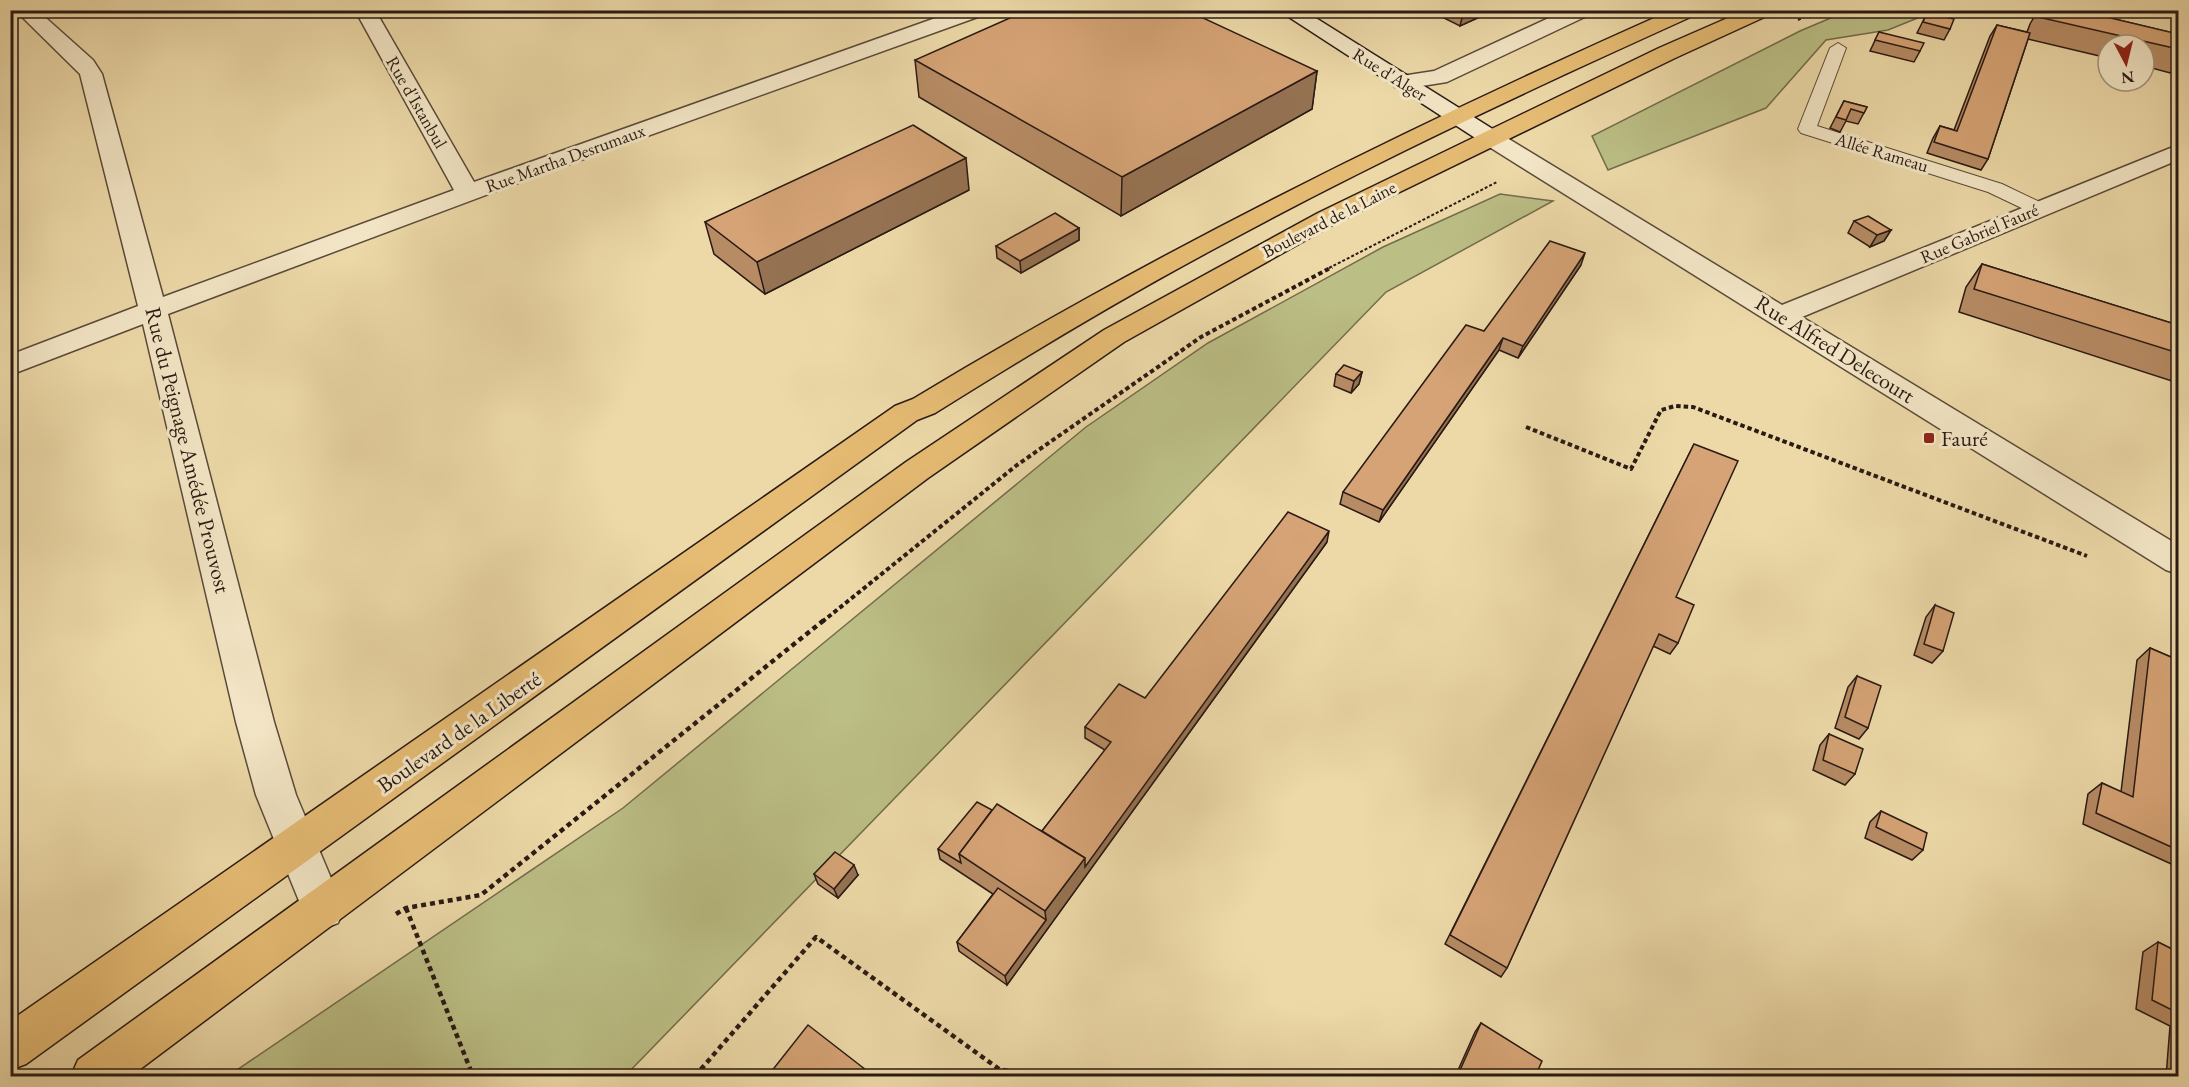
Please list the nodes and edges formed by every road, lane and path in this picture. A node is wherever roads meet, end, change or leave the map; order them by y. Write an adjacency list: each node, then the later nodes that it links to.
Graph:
1 (25, 10): 18 (street, Rue du Peignage Amédée Prouvost)
2 (365, 10): 16 (street, Rue d'Istanbul)
3 (979, 10): 16 (street, Rue Martha Desrumaux)
4 (1288, 10): 11 (street, Rue d'Alger)
5 (1584, 10): 11 (street)
6 (1690, 10): 12 (main road, Boulevard de la Laine)
7 (1764, 10): 13 (main road, Boulevard de la Laine)
8 (1820, 10): 9 (path)
9 (1790, 24)
10 (1838, 48): 17 (lane, Allée Rameau)
11 (1403, 82): 12 (street, Rue d'Alger)
12 (1458, 117): 13 (street, Rue d'Alger); 21 (main road, Boulevard de la Laine)
13 (1491, 138): 15 (street, Rue Alfred Delecourt); 26 (main road, Boulevard de la Laine)
14 (2178, 152): 17 (street, Rue Gabriel Fauré)
15 (1534, 164): 19 (street, Rue Alfred Delecourt); 29 (path)
16 (468, 193): 18 (street, Rue Martha Desrumaux)
17 (2037, 208): 19 (street, Rue Gabriel Fauré)
18 (153, 310): 20 (street, Rue Martha Desrumaux); 25 (street, Rue du Peignage Amédée Prouvost)
19 (1781, 315): 24 (street, Rue Alfred Delecourt)
20 (10, 366)
21 (906, 413): 25 (main road, Boulevard de la Liberté)
22 (1526, 427): 23 (path)
23 (2097, 559)
24 (2178, 561)
25 (296, 846): 26 (street, Rue du Peignage Amédée Prouvost); 27 (main road, Boulevard de la Liberté)
26 (323, 909): 28 (main road)
27 (10, 1048)
28 (94, 1077)
29 (473, 1077)
30 (694, 1077): 31 (path)
31 (1030, 1077)

